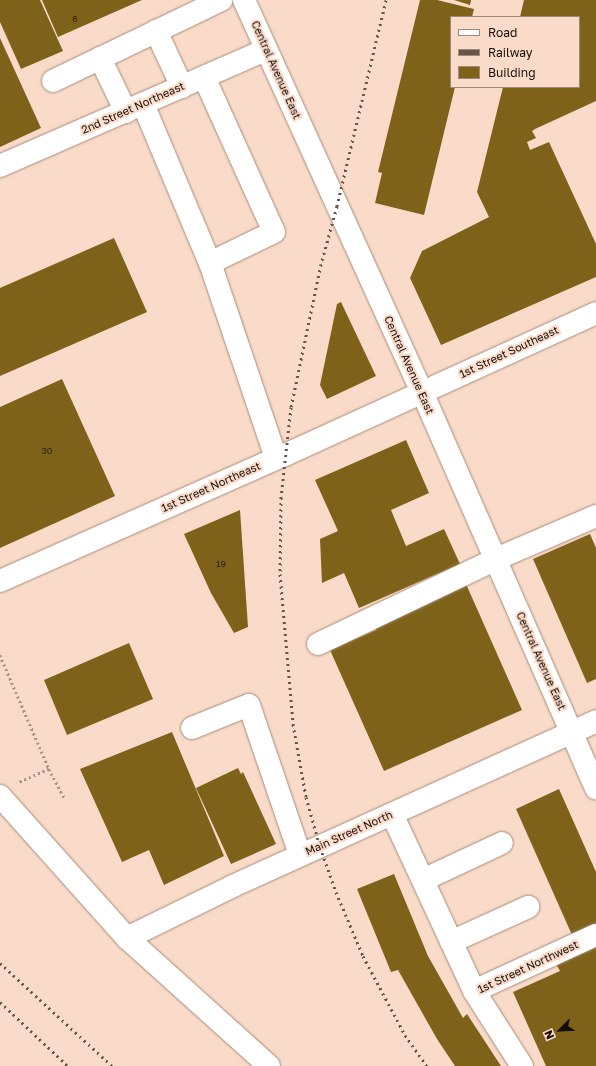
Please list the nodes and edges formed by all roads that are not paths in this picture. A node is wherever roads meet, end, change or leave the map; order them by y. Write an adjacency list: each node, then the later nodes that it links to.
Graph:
1 (221, 0): 3 (street)
2 (244, 0): 4 (street, Central Avenue East)
3 (156, 31): 5 (street); 8 (street)
4 (266, 50): 6 (street, 2nd Street Northeast); 13 (street, Central Avenue East)
5 (100, 58): 7 (street); 9 (street)
6 (204, 77): 8 (street, 2nd Street Northeast); 11 (street)
7 (53, 81)
8 (182, 87): 9 (street, 2nd Street Northeast)
9 (134, 108): 10 (street, 2nd Street Northeast); 11 (street)
10 (0, 166)
11 (210, 263): 14 (street)
12 (596, 313): 13 (street, 1st Street Southeast)
13 (422, 392): 14 (street, 1st Street Northeast); 16 (street, Central Avenue East)
14 (276, 458): 17 (street, 1st Street Northeast)
15 (596, 516): 16 (street)
16 (496, 559): 18 (street); 21 (street, Central Avenue East)
17 (0, 581)
18 (318, 644)
19 (596, 721): 21 (street, Main Street North)
20 (192, 728): 26 (street)
21 (572, 732): 22 (street, Central Avenue East); 24 (street, Main Street North)
22 (596, 788)
23 (7, 790): 30 (street)
24 (392, 814): 26 (street, Main Street North); 27 (street)
25 (502, 843): 27 (street)
26 (300, 856): 30 (street, Main Street North)
27 (423, 880): 31 (street)
28 (528, 907): 31 (street)
29 (596, 935): 32 (street, 1st Street Northwest)
30 (127, 938): 33 (street)
31 (451, 942): 32 (street)
32 (474, 991): 34 (street, 1st Street Northwest)
33 (270, 1066)
34 (522, 1066)

